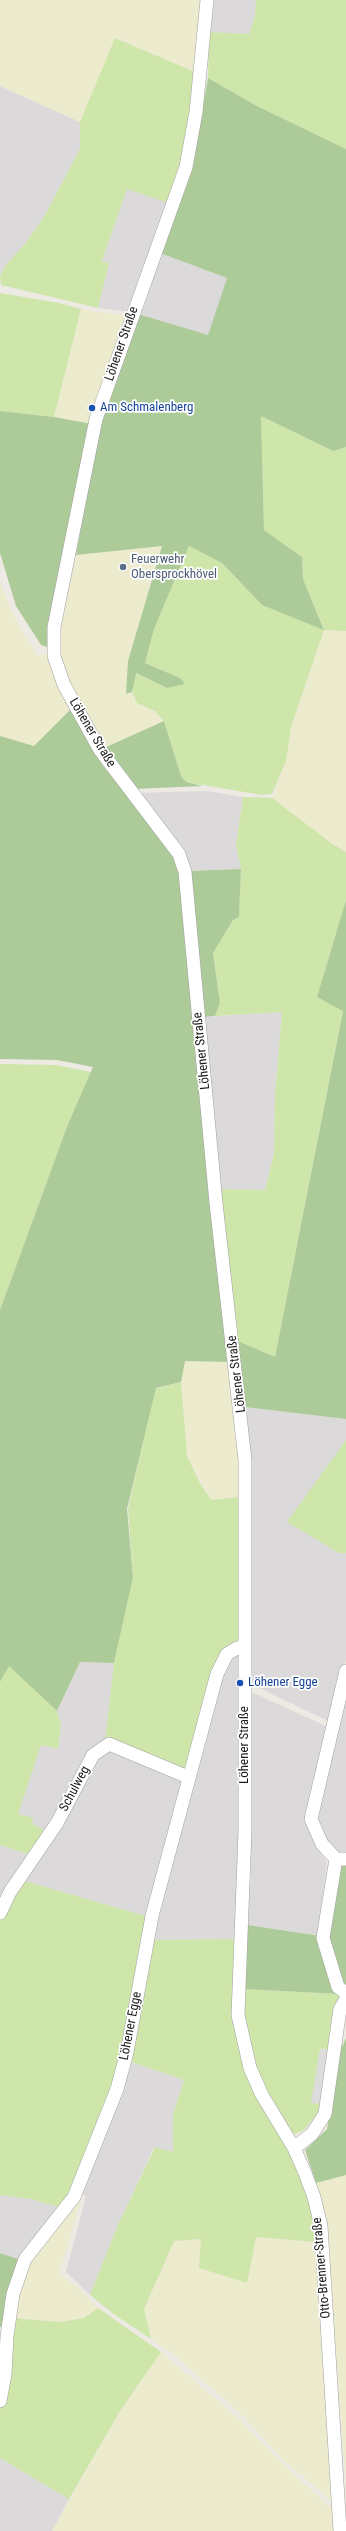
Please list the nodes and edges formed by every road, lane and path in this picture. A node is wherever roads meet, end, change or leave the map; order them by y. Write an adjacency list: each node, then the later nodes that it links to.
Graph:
1 (207, 0): 2 (street, Löhener Straße)
2 (245, 1646): 4 (street, Löhener Egge); 9 (street, Löhener Straße)
3 (346, 1671): 5 (street)
4 (188, 1777): 6 (street, Schulweg); 10 (street, Löhener Egge)
5 (341, 1859): 7 (street)
6 (0, 1913)
7 (346, 1993)
8 (346, 1999): 9 (street)
9 (294, 2148): 11 (street, Otto-Brenner-Straße)
10 (0, 2401)
11 (340, 2531)

